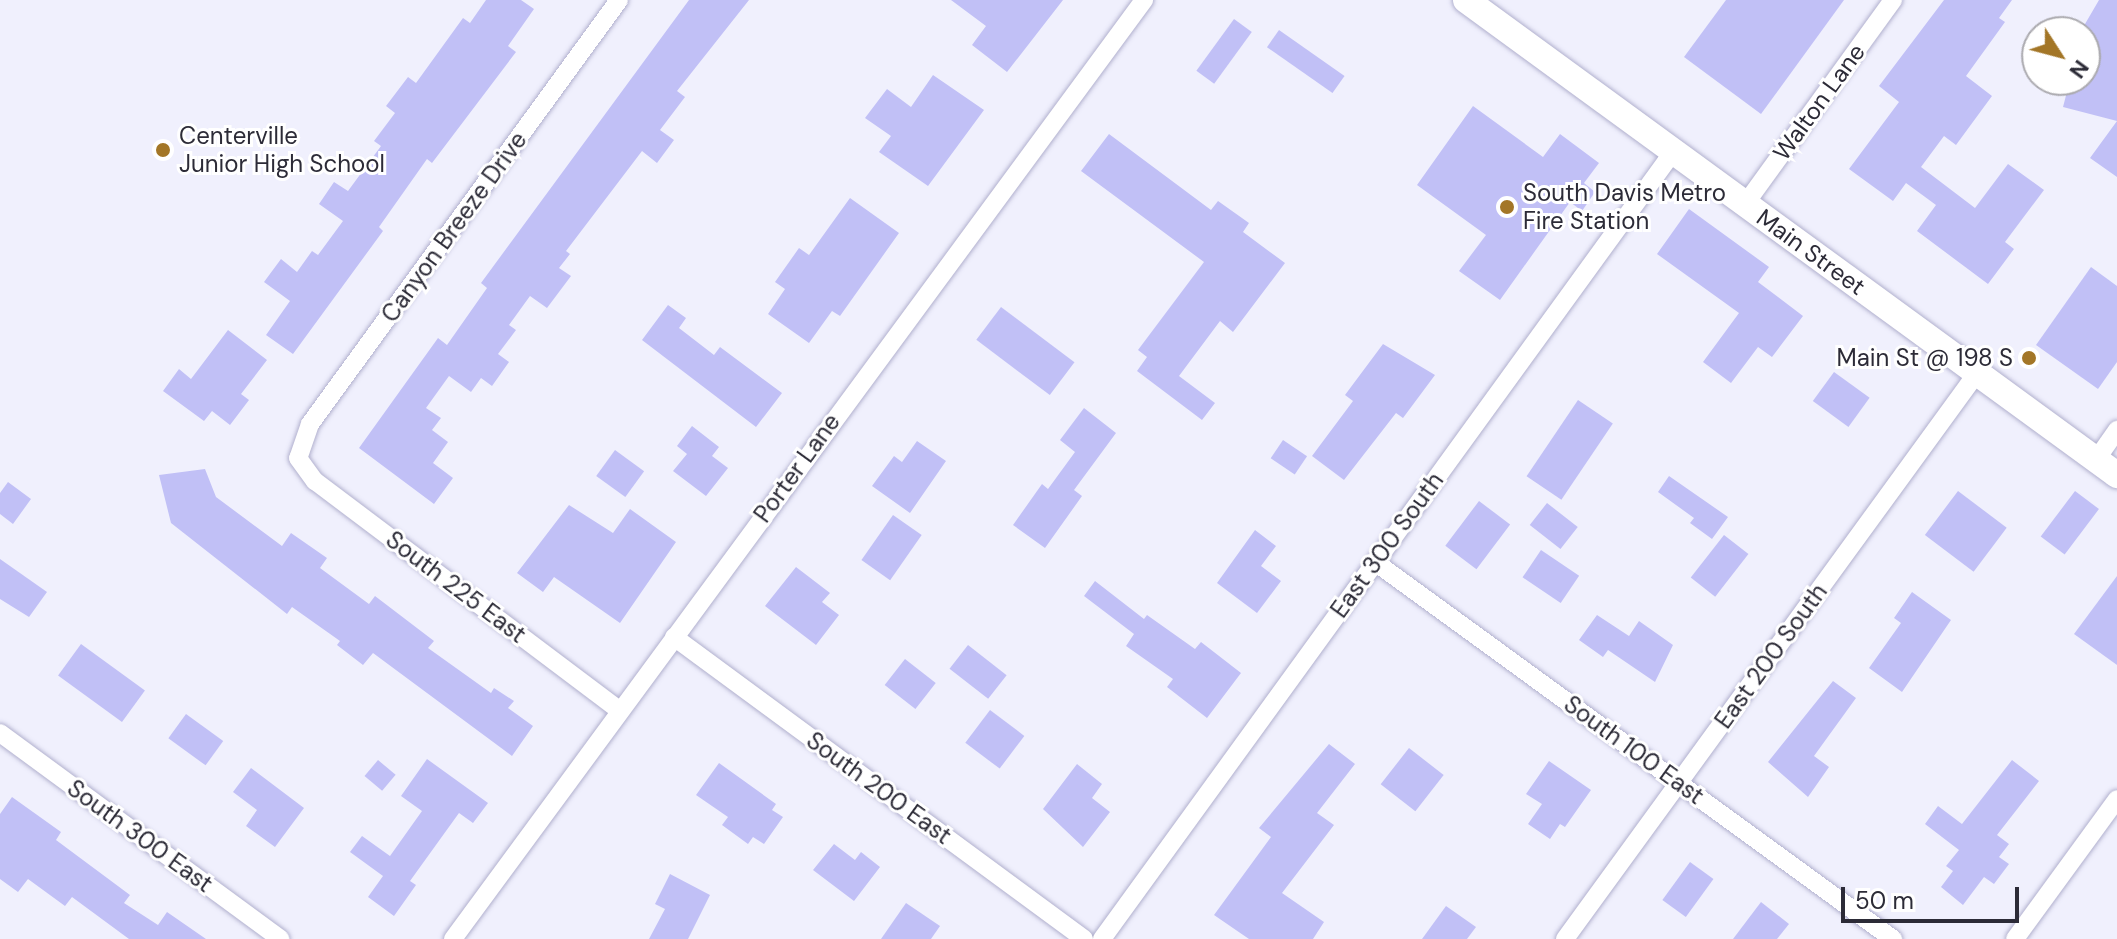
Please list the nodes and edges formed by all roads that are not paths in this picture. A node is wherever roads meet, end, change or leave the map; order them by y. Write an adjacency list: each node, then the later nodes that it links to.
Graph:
1 (619, 0): 9 (street, Canyon Breeze Drive)
2 (1144, 0): 12 (street, Porter Lane)
3 (1466, 0): 5 (main road, Main Street)
4 (1893, 0): 6 (street, Walton Lane)
5 (1673, 152): 6 (main road, Main Street); 11 (street, East 300 South)
6 (1746, 203): 7 (main road, Main Street)
7 (1977, 373): 10 (main road, Main Street); 15 (street, East 200 South)
8 (2117, 430): 10 (street)
9 (298, 458): 13 (street, South 225 East)
10 (2106, 468)
11 (1375, 562): 15 (street, South 100 East); 20 (street, East 300 South)
12 (674, 637): 13 (street, Porter Lane); 19 (street, South 200 East)
13 (620, 711): 18 (street, Porter Lane)
14 (0, 733): 17 (street, South 300 East)
15 (1679, 783): 21 (street, East 200 South); 22 (street, South 100 East)
16 (2117, 799): 23 (street)
17 (280, 939)
18 (453, 939)
19 (1084, 939)
20 (1102, 939)
21 (1565, 939)
22 (1893, 939)
23 (2015, 939)

